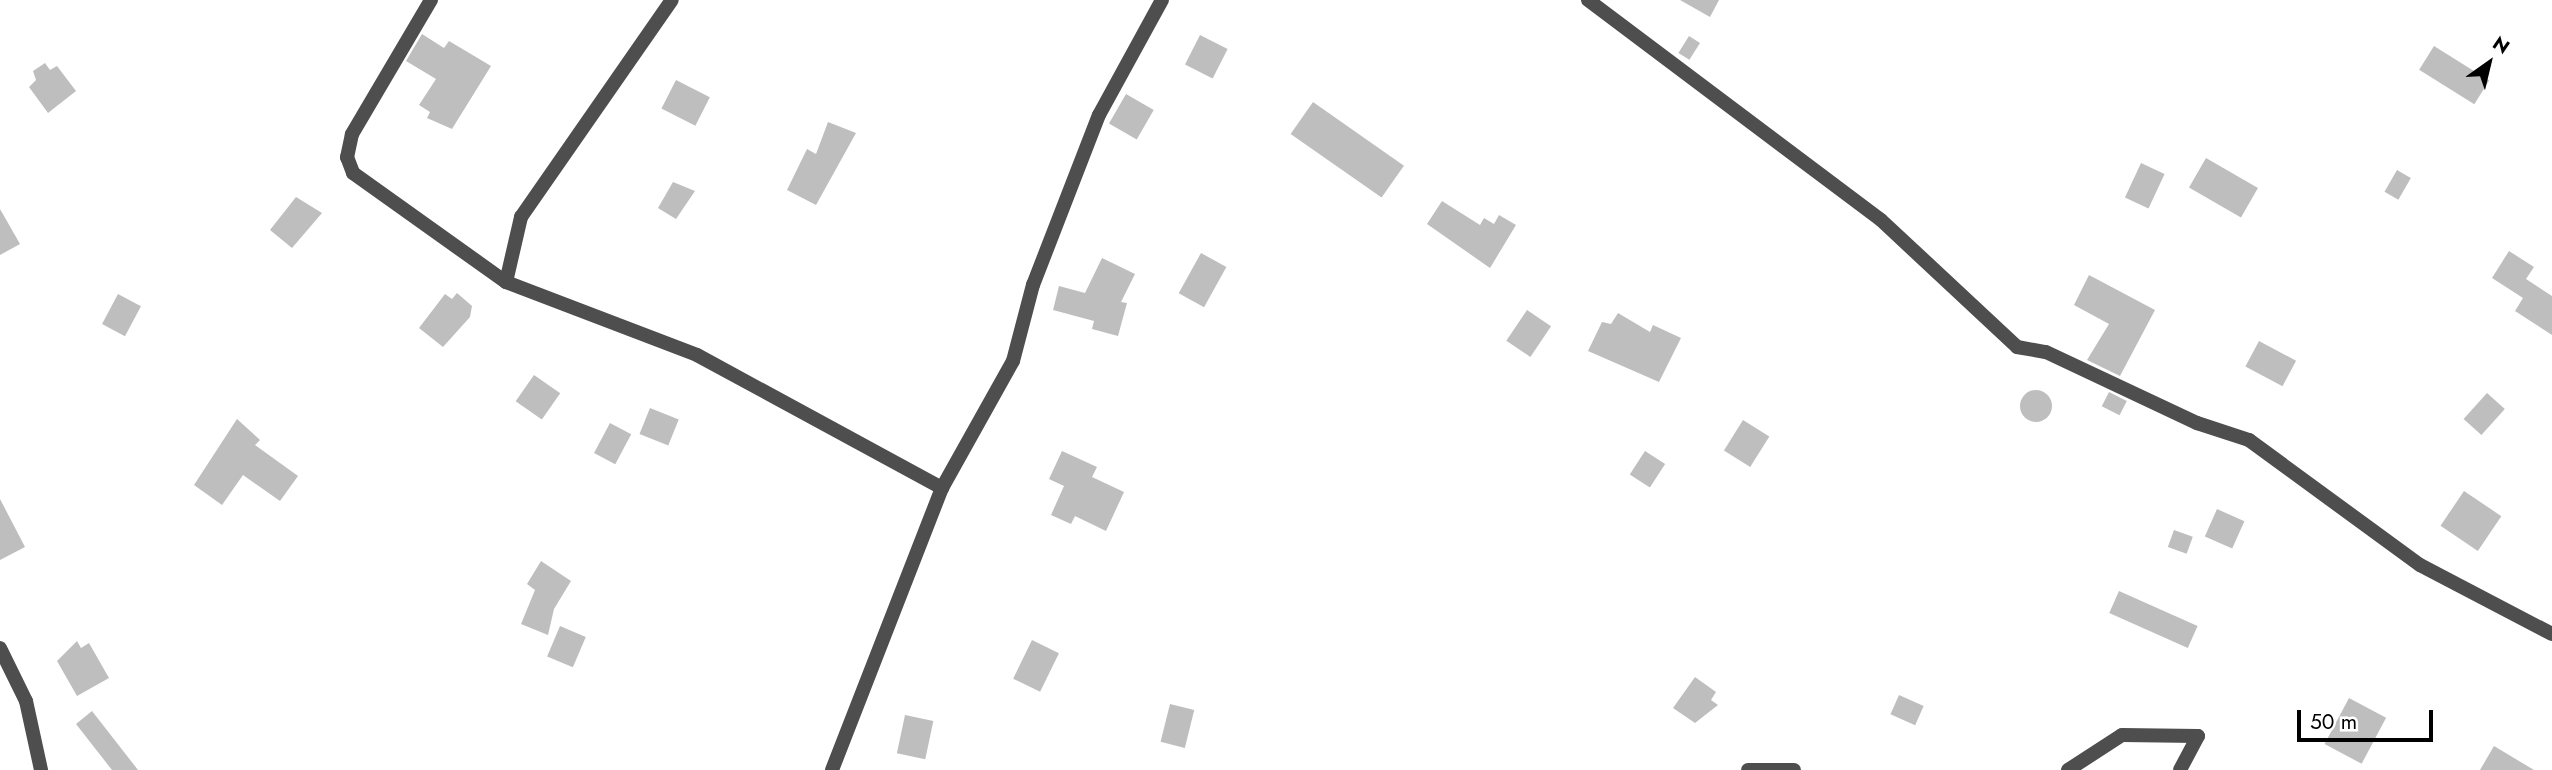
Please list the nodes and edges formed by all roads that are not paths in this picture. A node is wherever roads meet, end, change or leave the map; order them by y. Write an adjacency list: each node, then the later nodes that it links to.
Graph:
1 (431, 0): 5 (street)
2 (672, 0): 5 (street)
3 (1162, 0): 6 (street)
4 (1588, 0): 7 (street)
5 (506, 282): 6 (street)
6 (942, 488): 10 (street)
7 (2552, 634)
8 (0, 648): 9 (street)
9 (41, 770)
10 (832, 770)
11 (1748, 770): 12 (street)
12 (1794, 770)
13 (2068, 770): 14 (street)
14 (2180, 770)

